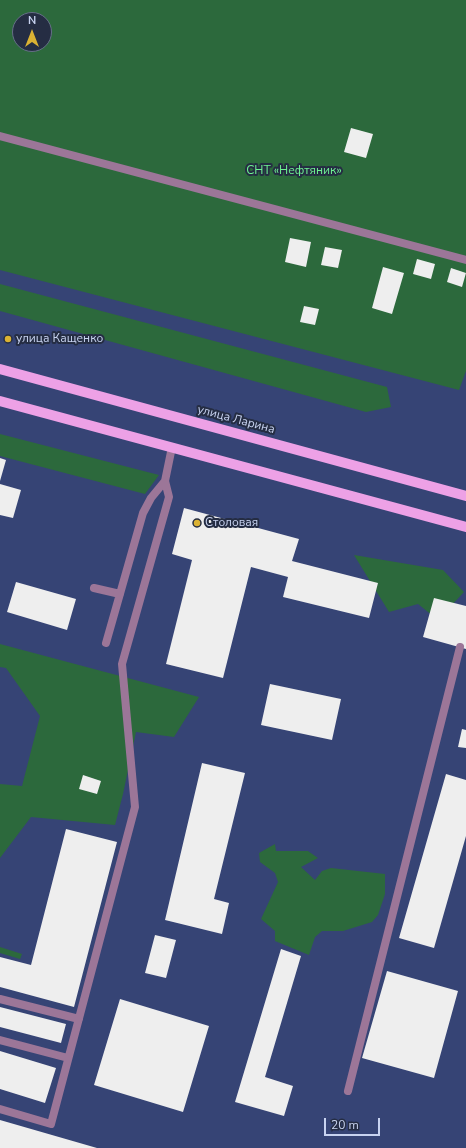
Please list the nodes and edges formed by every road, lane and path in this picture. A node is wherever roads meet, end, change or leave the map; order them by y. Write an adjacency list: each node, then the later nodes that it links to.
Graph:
1 (0, 136): 2 (lane)
2 (466, 260)
3 (0, 369): 7 (main road, улица Ларина)
4 (0, 401): 5 (main road)
5 (172, 447): 6 (lane); 8 (main road)
6 (165, 481): 10 (lane); 14 (lane)
7 (466, 496)
8 (466, 527)
9 (94, 588): 10 (lane)
10 (120, 594): 11 (lane)
11 (106, 643)
12 (460, 647): 17 (lane)
13 (0, 999): 14 (lane)
14 (79, 1019): 16 (lane)
15 (0, 1040): 16 (lane)
16 (68, 1058): 18 (lane)
17 (348, 1091)
18 (0, 1109)

